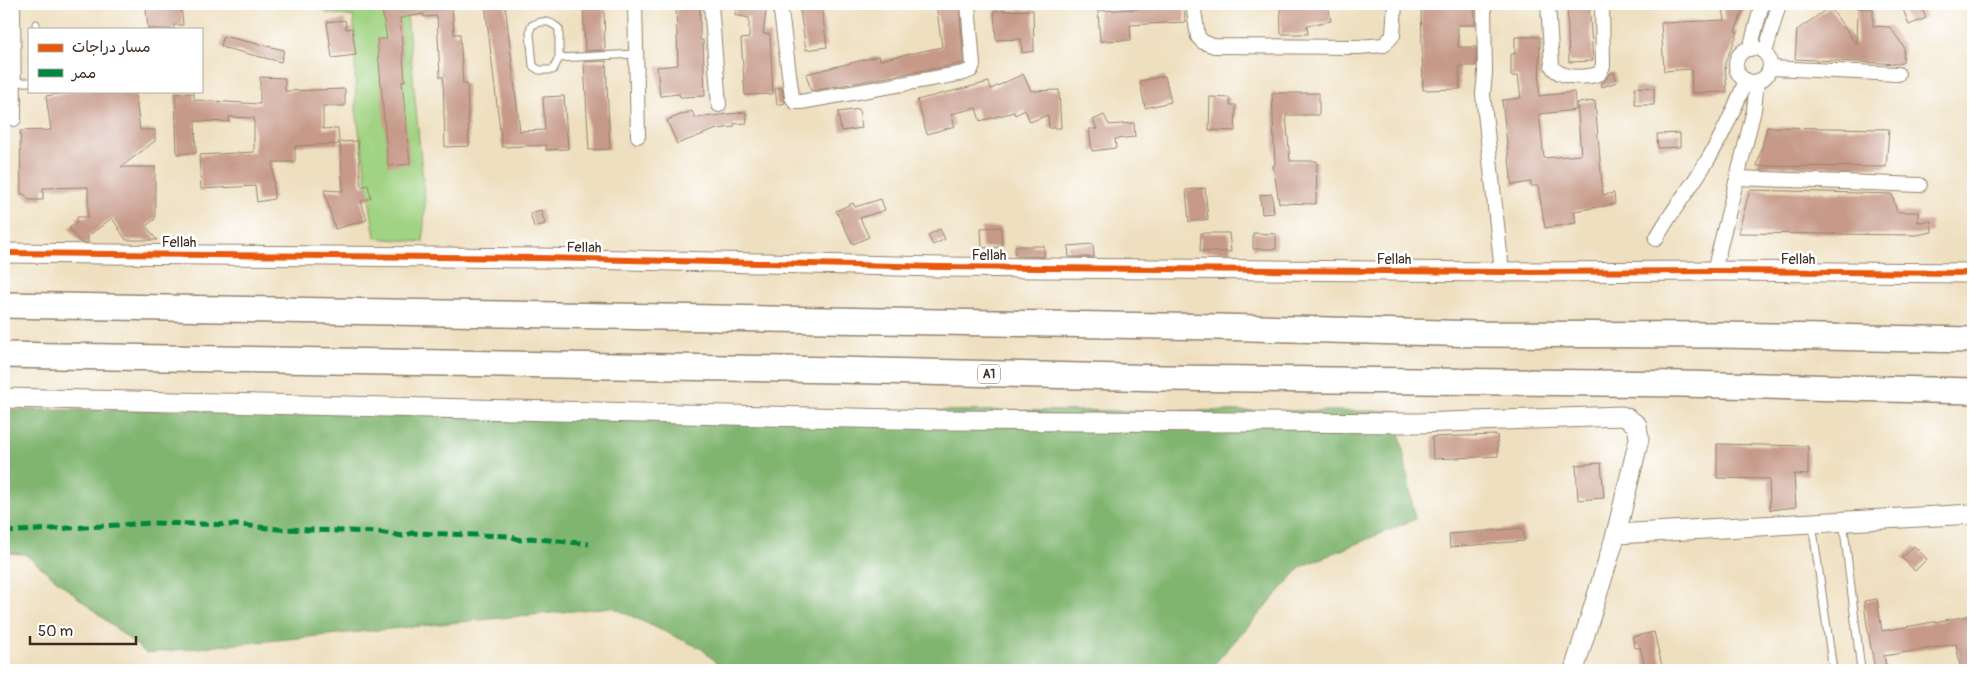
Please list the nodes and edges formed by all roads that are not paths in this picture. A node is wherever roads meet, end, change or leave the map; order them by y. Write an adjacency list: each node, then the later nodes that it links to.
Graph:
1 (13, 4): 20 (street)
2 (635, 4): 15 (street)
3 (710, 4): 22 (street)
4 (780, 4): 5 (street)
5 (968, 4)
6 (1193, 4): 7 (street)
7 (1395, 4)
8 (1484, 4): 30 (street)
9 (1548, 4): 10 (street)
10 (1602, 4)
11 (1762, 4): 13 (street)
12 (1779, 4): 14 (street)
13 (1750, 49): 14 (street); 19 (street)
14 (1765, 53): 17 (street)
15 (636, 54): 16 (lane); 24 (street)
16 (559, 58): 16 (lane)
17 (1770, 68): 18 (street); 19 (street)
18 (1898, 74)
19 (1752, 81): 25 (street); 27 (street)
20 (9, 82): 21 (lane); 23 (street)
21 (28, 82)
22 (719, 105)
23 (14, 119)
24 (638, 136)
25 (1737, 178): 26 (street); 29 (street)
26 (1920, 185)
27 (1656, 239)
28 (4, 253): 30 (street, Fellah)
29 (1714, 271): 30 (street, Fellah); 31 (street, Fellah)
30 (1502, 272)
31 (1973, 273)
32 (4, 305): 33 (highway)
33 (1973, 340)
34 (4, 355): 35 (highway, A1)
35 (1973, 391)
36 (4, 398): 40 (street)
37 (1973, 514): 38 (street)
38 (1843, 521): 39 (street); 43 (lane)
39 (1812, 523): 40 (street); 42 (lane)
40 (1616, 534): 41 (street)
41 (1574, 670)
42 (1833, 670)
43 (1861, 670)

